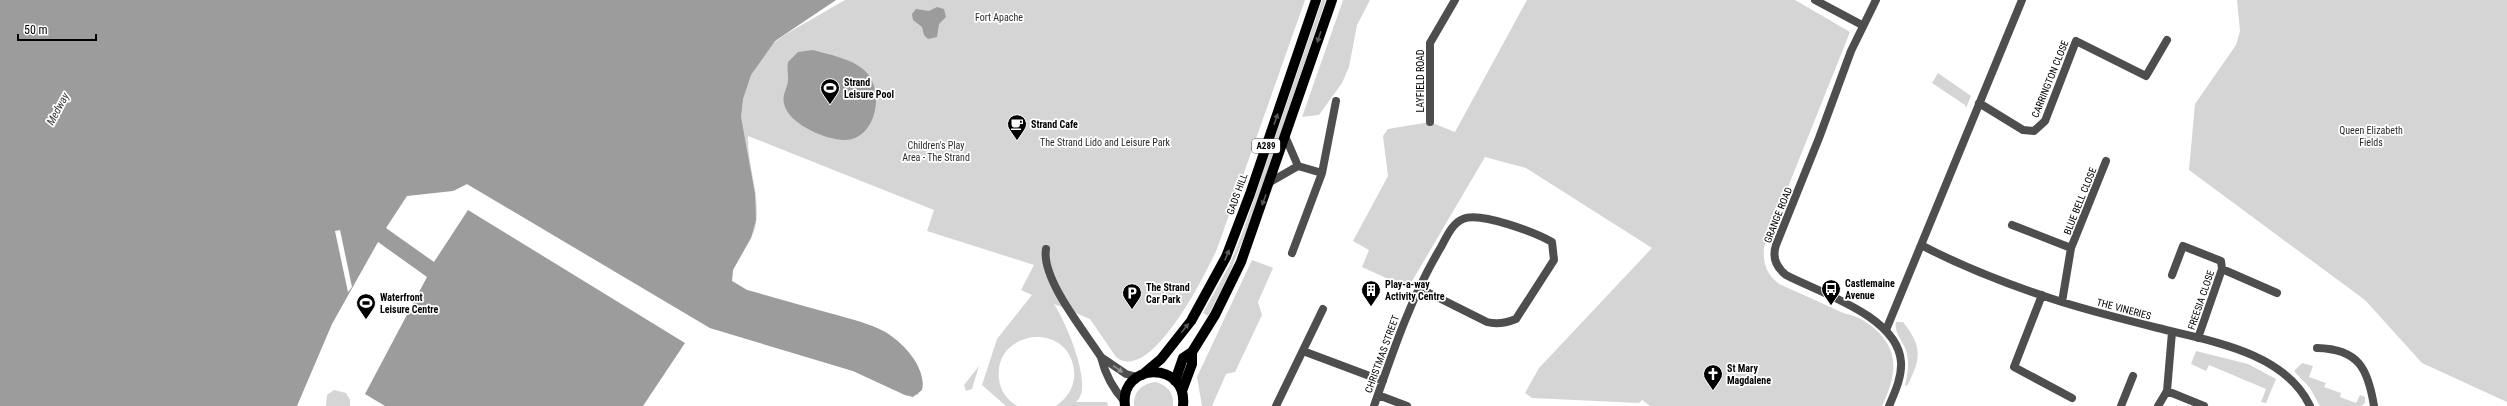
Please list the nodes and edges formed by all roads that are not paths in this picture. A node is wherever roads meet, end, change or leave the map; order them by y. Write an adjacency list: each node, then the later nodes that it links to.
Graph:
1 (1316, 0): 36 (main road, GADS HILL / A289, one-way to 1)
2 (1332, 0): 12 (main road, A289, one-way to 12)
3 (1455, 0): 11 (street, LAYFIELD ROAD)
4 (1815, 0): 7 (street)
5 (1876, 0): 7 (street, GRANGE ROAD)
6 (2022, 0): 10 (street)
7 (1862, 25): 29 (street, GRANGE ROAD)
8 (2167, 40): 10 (street, CARRINGTON CLOSE)
9 (1336, 101): 15 (street)
10 (1979, 103): 18 (street)
11 (1430, 122)
12 (1286, 136): 14 (street); 16 (main road, A289)
13 (2106, 161): 19 (street, BLUE BELL CLOSE)
14 (1298, 166): 15 (street); 16 (street)
15 (1322, 173): 21 (street)
16 (1270, 182): 33 (main road, A289, one-way to 33)
17 (2012, 225): 19 (street, BLUE BELL CLOSE)
18 (1921, 245): 26 (street, THE VINERIES); 29 (street)
19 (2071, 248): 27 (street, BLUE BELL CLOSE)
20 (1046, 249): 35 (street)
21 (1292, 253)
22 (2222, 269): 23 (street, FREESIA CLOSE); 25 (street, FREESIA CLOSE); 31 (street, FREESIA CLOSE)
23 (2172, 274)
24 (1419, 288): 24 (street, CHRISTMAS STREET); 39 (street, CHRISTMAS STREET)
25 (2276, 293)
26 (2042, 295): 27 (street, THE VINERIES); 42 (street)
27 (2062, 302): 30 (street, THE VINERIES)
28 (1323, 309): 34 (street)
29 (1886, 330): 48 (street, GRANGE ROAD)
30 (2172, 332): 31 (street, THE VINERIES); 40 (street)
31 (2198, 338): 52 (street, THE VINERIES)
32 (2317, 348): 53 (street)
33 (1192, 352): 38 (main road, A289); 43 (main road)
34 (1302, 352): 39 (street); 45 (street)
35 (1101, 358): 36 (street, one-way to 36); 44 (street)
36 (1139, 376): 38 (main road); 44 (main road, A289)
37 (2132, 376): 49 (street)
38 (1175, 381): 43 (main road)
39 (1383, 381): 41 (street, CHRISTMAS STREET)
40 (2167, 391): 50 (street); 51 (street)
41 (1378, 395): 46 (street, CHRISTMAS STREET); 47 (street)
42 (2072, 398)
43 (1184, 401)
44 (1125, 404)
45 (1276, 406)
46 (1374, 406)
47 (1406, 406)
48 (1889, 406)
49 (2121, 406)
50 (2158, 406)
51 (2204, 406)
52 (2310, 406)
53 (2374, 406)

